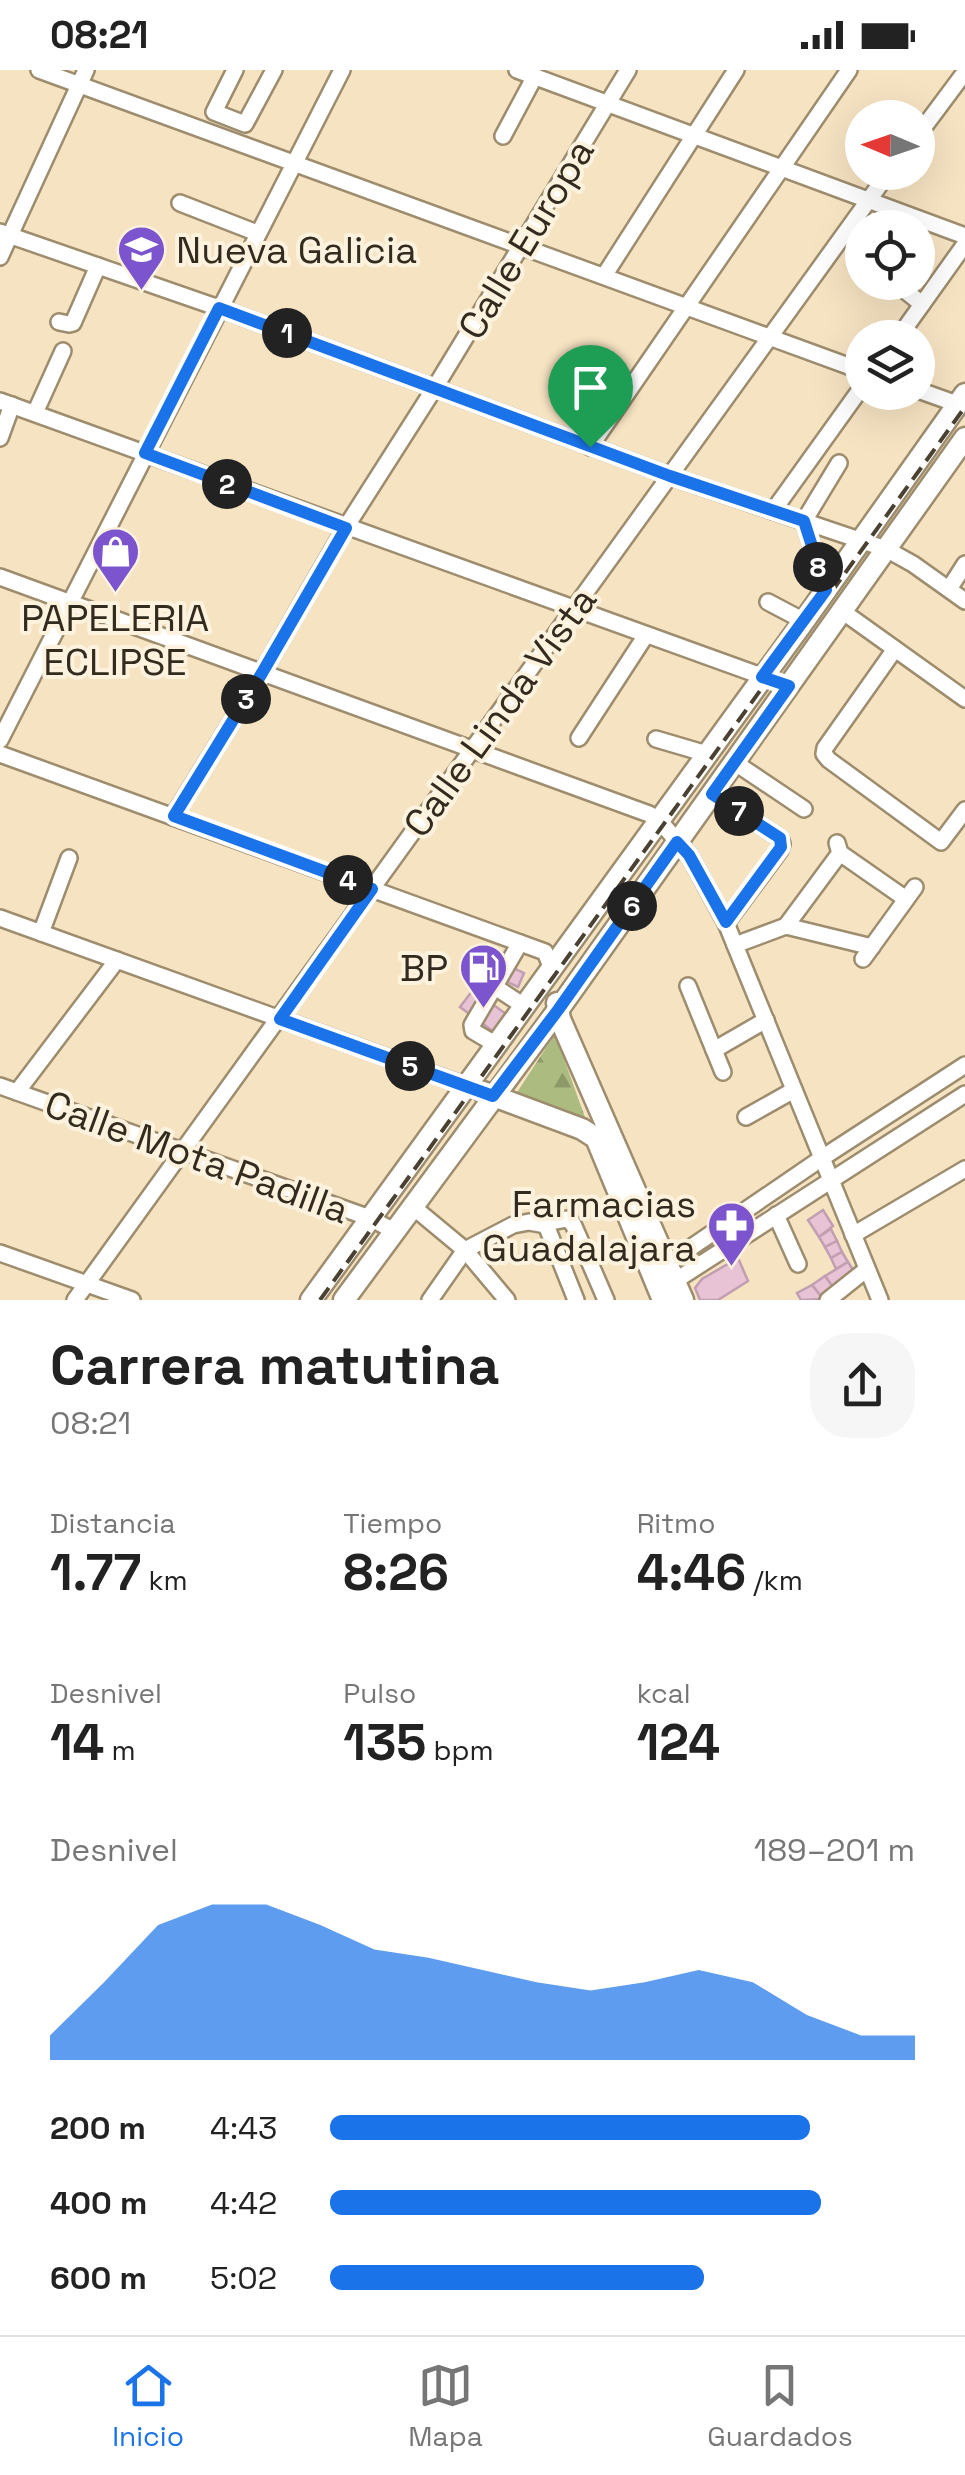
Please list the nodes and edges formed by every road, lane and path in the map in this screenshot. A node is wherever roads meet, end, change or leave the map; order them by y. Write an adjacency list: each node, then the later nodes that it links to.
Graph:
1 (40, 70): 11 (street)
2 (235, 70): 3 (street)
3 (274, 70)
4 (342, 70): 16 (street)
5 (518, 70): 10 (street)
6 (628, 70): 12 (street, Calle Europa)
7 (736, 70): 14 (street)
8 (849, 70): 17 (street)
9 (965, 72): 13 (street)
10 (535, 76): 12 (street); 15 (street)
11 (82, 77): 16 (street); 21 (street)
12 (609, 102): 14 (street); 25 (street, Calle Europa)
13 (935, 112)
14 (694, 135): 17 (street); 28 (street)
15 (503, 136)
16 (294, 162): 22 (street); 25 (street)
17 (781, 169): 19 (street); 31 (street)
18 (876, 190): 19 (street, Calle Linda Vista)
19 (867, 202): 23 (street); 35 (street, Calle Linda Vista)
20 (180, 203): 22 (street)
21 (5, 234): 26 (street); 27 (street)
22 (257, 234): 32 (street)
23 (965, 236)
24 (965, 244): 30 (street)
25 (522, 245): 28 (street); 38 (street, Calle Europa)
26 (0, 257)
27 (98, 266): 32 (street); 34 (street)
28 (604, 276): 31 (street)
29 (917, 300): 30 (street)
30 (922, 304): 33 (street)
31 (686, 307): 35 (street); 46 (street)
32 (219, 308): 38 (street); 47 (street)
33 (911, 320)
34 (59, 322)
35 (770, 338): 37 (street); 49 (street, Calle Linda Vista)
36 (64, 351): 43 (street)
37 (845, 365)
38 (434, 389): 46 (street); 52 (street, Calle Europa)
39 (935, 394): 40 (street)
40 (961, 399): 53 (main road)
41 (6, 403): 43 (street); 44 (street)
42 (845, 410): 50 (street)
43 (35, 414): 47 (street)
44 (0, 438)
45 (965, 438): 54 (main road)
46 (590, 447): 49 (street)
47 (145, 453): 52 (street); 61 (street)
48 (839, 463): 51 (street)
49 (670, 476): 50 (street); 62 (street, Calle Linda Vista)
50 (773, 511): 51 (street)
51 (804, 521): 53 (street); 58 (street)
52 (346, 528): 62 (street); 67 (street, Calle Europa)
53 (861, 540): 54 (street); 58 (main road)
54 (886, 549): 57 (street); 63 (main road)
55 (965, 564): 57 (street)
56 (0, 578): 61 (street)
57 (949, 589): 59 (street)
58 (826, 590): 64 (main road)
59 (965, 600)
60 (768, 602): 64 (street)
61 (70, 603): 67 (street); 73 (street)
62 (574, 609): 65 (street); 74 (street, Calle Linda Vista)
63 (842, 612): 66 (street); 69 (main road)
64 (804, 621): 68 (main road)
65 (646, 635): 68 (street); 71 (street)
66 (895, 649): 70 (street); 80 (street)
67 (262, 673): 74 (street); 81 (street, Calle Europa)
68 (762, 677): 69 (street); 76 (main road)
69 (789, 686): 77 (main road)
70 (965, 700)
71 (580, 738)
72 (656, 738): 76 (street)
73 (0, 740)
74 (474, 750): 82 (street); 85 (street, Calle Linda Vista)
75 (0, 754): 81 (street)
76 (707, 754): 82 (main road)
77 (734, 762): 78 (main road); 79 (street)
78 (712, 794): 83 (main road); 87 (street)
79 (804, 809)
80 (965, 810)
81 (174, 816): 85 (street)
82 (658, 820): 83 (street); 93 (main road)
83 (677, 842): 87 (street); 97 (main road)
84 (69, 858): 89 (street)
85 (372, 889): 90 (street); 98 (street, Calle Linda Vista)
86 (0, 918): 89 (street)
87 (726, 922): 91 (street)
88 (786, 926): 88 (street); 91 (street)
89 (41, 933): 92 (street)
90 (520, 942): 93 (street); 95 (street)
91 (735, 945): 99 (street)
92 (117, 960): 98 (street); 107 (street)
93 (552, 969): 96 (main road); 97 (main road)
94 (688, 986): 101 (street)
95 (495, 987): 96 (street); 100 (street)
96 (524, 1006): 100 (main road)
97 (558, 1010): 109 (main road); 126 (main road)
98 (280, 1019): 105 (street); 111 (street, Calle Linda Vista)
99 (766, 1020): 101 (street); 106 (street)
100 (495, 1044): 105 (main road)
101 (714, 1050): 103 (street)
102 (965, 1065): 112 (street)
103 (723, 1072)
104 (0, 1086): 107 (street, Calle Mota Padilla)
105 (466, 1086): 109 (main road); 117 (main road)
106 (794, 1090): 110 (street); 112 (street)
107 (17, 1092): 111 (street, Calle Mota Padilla)
108 (965, 1094): 114 (street)
109 (493, 1096): 115 (main road); 126 (main road)
110 (746, 1118)
111 (183, 1152): 117 (street, Calle Mota Padilla); 125 (street, Calle Linda Vista)
112 (822, 1158): 114 (street); 126 (street)
113 (965, 1169): 120 (street)
114 (830, 1180): 116 (street); 120 (street)
115 (412, 1206): 119 (main road); 121 (street)
116 (776, 1215): 123 (street); 126 (street)
117 (370, 1218): 119 (street, Calle Mota Padilla); 129 (main road)
118 (546, 1225): 121 (street); 133 (street); 134 (street)
119 (394, 1231): 130 (main road)
120 (853, 1236): 124 (street)
121 (465, 1250): 131 (street); 132 (street)
122 (0, 1253): 125 (street)
123 (798, 1264)
124 (867, 1269): 135 (street); 136 (street)
125 (87, 1284): 127 (street, Calle Linda Vista); 128 (street)
126 (667, 1285)
127 (76, 1300)
128 (132, 1300)
129 (310, 1300)
130 (344, 1300)
131 (430, 1300)
132 (507, 1300)
133 (576, 1300)
134 (606, 1300)
135 (828, 1300)
136 (880, 1300)

